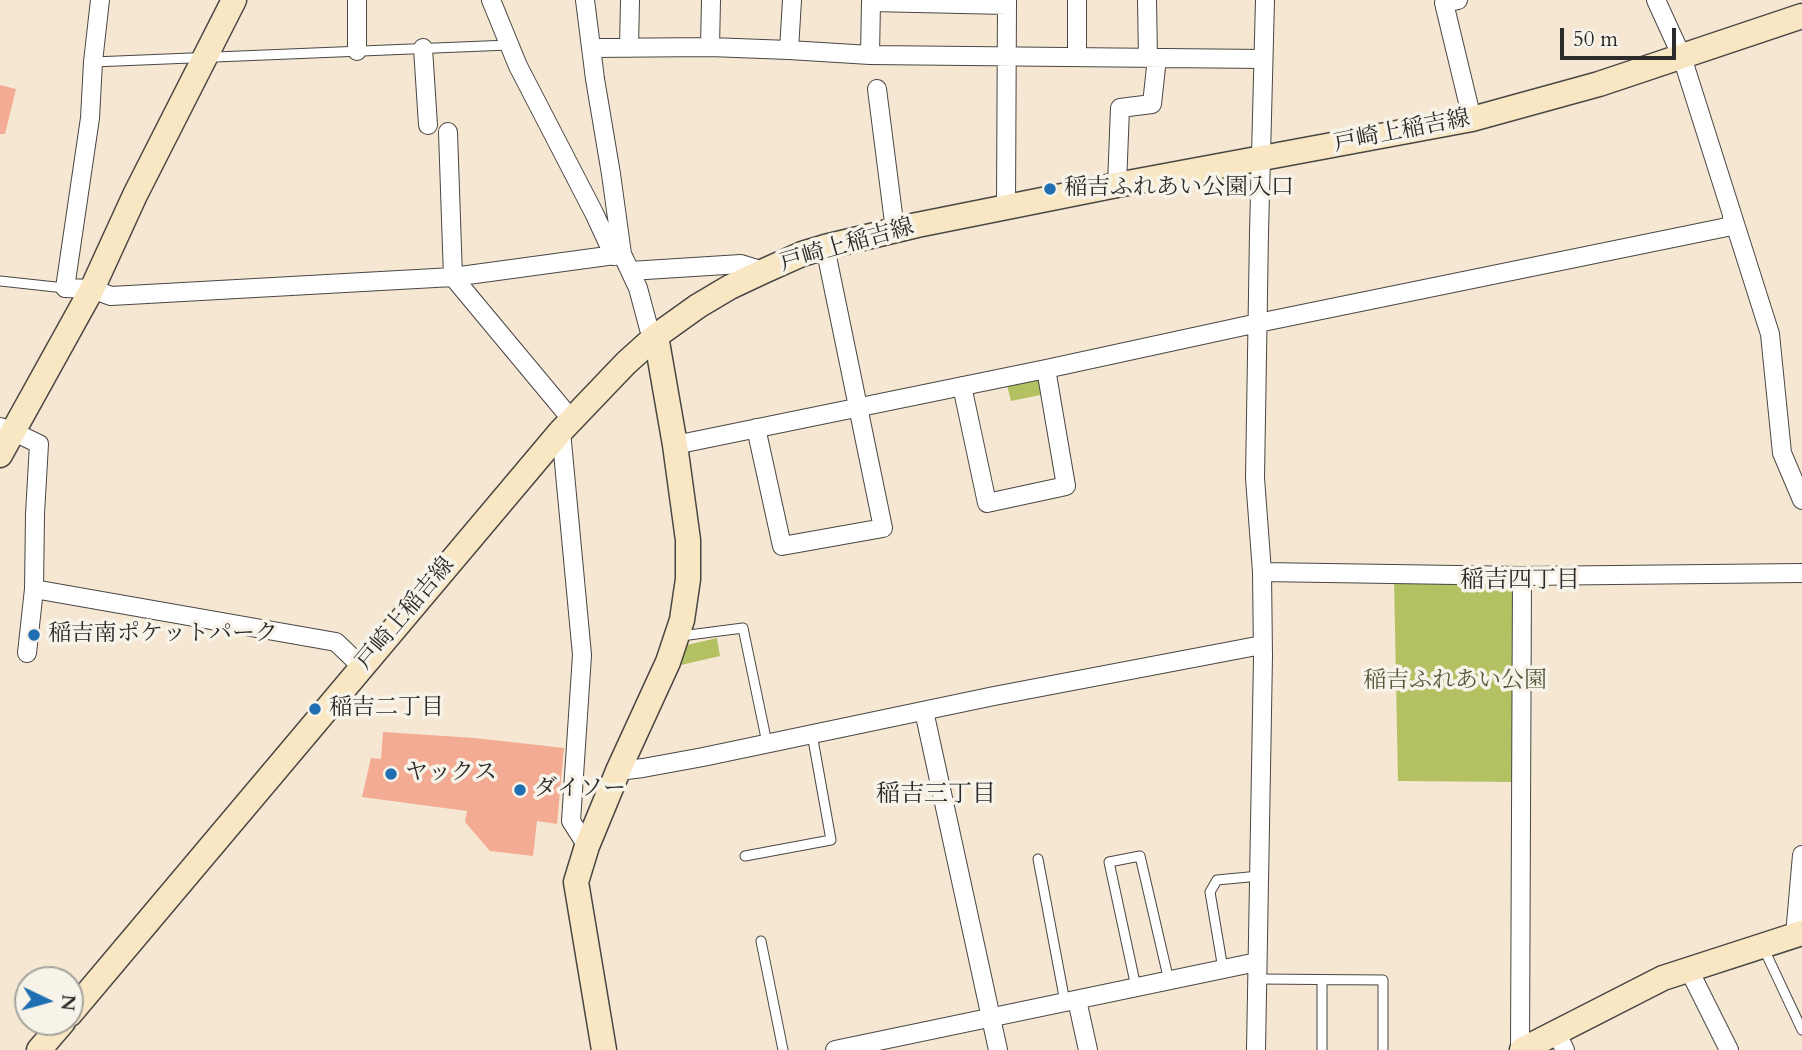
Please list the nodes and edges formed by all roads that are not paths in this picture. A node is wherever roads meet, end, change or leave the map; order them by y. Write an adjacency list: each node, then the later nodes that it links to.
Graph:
1 (100, 0): 30 (street)
2 (234, 0): 25 (main road)
3 (357, 0): 22 (street)
4 (491, 0): 16 (street)
5 (585, 0): 19 (street)
6 (630, 0): 20 (street)
7 (711, 0): 17 (street)
8 (792, 0): 21 (street)
9 (1077, 0): 26 (street)
10 (1147, 0): 28 (street)
11 (1265, 0): 29 (street)
12 (1458, 0): 32 (street)
13 (1656, 0): 27 (street)
14 (1007, 2): 23 (street); 24 (street)
15 (1802, 16): 27 (main road, 戸崎上稲吉線)
16 (509, 45): 18 (lane); 41 (street)
17 (710, 47): 20 (street); 21 (street)
18 (423, 48): 22 (lane); 33 (street)
19 (592, 48): 20 (street); 41 (street)
20 (629, 48)
21 (789, 50): 23 (street)
22 (357, 51): 25 (lane)
23 (870, 55): 24 (street)
24 (1006, 56): 26 (street); 37 (street)
25 (206, 57): 30 (lane); 47 (main road)
26 (1077, 57): 28 (street)
27 (1682, 57): 32 (main road, 戸崎上稲吉線); 38 (street)
28 (1153, 58): 29 (street); 36 (street)
29 (1263, 59): 35 (street)
30 (93, 62): 46 (street)
31 (877, 89): 39 (street)
32 (1472, 119): 35 (main road, 戸崎上稲吉線)
33 (428, 125)
34 (448, 132): 44 (street)
35 (1262, 158): 36 (main road, 戸崎上稲吉線); 48 (street)
36 (1117, 185): 37 (main road, 戸崎上稲吉線)
37 (1006, 207): 39 (main road, 戸崎上稲吉線)
38 (1732, 217): 48 (street); 58 (street)
39 (895, 230): 40 (main road, 戸崎上稲吉線)
40 (825, 247): 43 (main road, 戸崎上稲吉線); 52 (street)
41 (618, 255): 42 (street); 44 (street)
42 (630, 271): 43 (street); 49 (street)
43 (764, 271): 49 (main road, 戸崎上稲吉線)
44 (453, 277): 47 (street); 53 (street)
45 (0, 281): 46 (lane)
46 (65, 288): 47 (street)
47 (92, 289): 55 (main road)
48 (1258, 323): 50 (street); 59 (street)
49 (656, 336): 53 (main road, 戸崎上稲吉線); 56 (main road)
50 (1046, 369): 51 (street); 51 (street)
51 (962, 386): 52 (street)
52 (859, 407): 54 (street); 54 (street)
53 (566, 426): 66 (main road, 戸崎上稲吉線); 71 (street)
54 (756, 428): 56 (street)
55 (7, 430): 57 (main road); 62 (street)
56 (675, 445): 63 (main road)
57 (0, 455)
58 (1802, 500)
59 (1262, 572): 61 (street); 64 (street)
60 (1802, 573): 61 (street)
61 (1522, 576): 101 (street)
62 (34, 589): 65 (street); 66 (street)
63 (676, 637): 69 (lane); 70 (main road)
64 (1262, 645): 67 (street); 75 (street)
65 (27, 653)
66 (362, 667): 85 (main road, 戸崎上稲吉線)
67 (924, 710): 68 (street); 87 (street)
68 (812, 734): 69 (street); 73 (lane)
69 (767, 743): 70 (street)
70 (618, 771): 71 (main road)
71 (587, 846): 93 (main road)
72 (1802, 855): 76 (street)
73 (746, 856)
74 (1038, 859): 86 (lane)
75 (1259, 876): 80 (lane); 81 (street)
76 (1798, 934): 78 (main road)
77 (761, 941): 94 (lane)
78 (1762, 945): 79 (main road); 88 (lane)
79 (1688, 968): 90 (main road); 102 (street)
80 (1223, 970): 81 (street); 83 (street)
81 (1257, 971): 82 (lane); 98 (street)
82 (1322, 980): 99 (lane); 100 (lane)
83 (1169, 981): 84 (street); 84 (lane)
84 (1136, 988): 86 (street)
85 (84, 997)
86 (1071, 1001): 87 (street); 97 (street)
87 (991, 1018): 91 (street); 96 (street)
88 (1802, 1030)
89 (52, 1036): 92 (main road)
90 (1560, 1041): 101 (main road)
91 (863, 1047): 95 (street)
92 (40, 1050)
93 (604, 1050)
94 (783, 1050)
95 (835, 1050)
96 (998, 1050)
97 (1088, 1050)
98 (1256, 1050)
99 (1322, 1050)
100 (1383, 1050)
101 (1521, 1050)
102 (1729, 1050)

